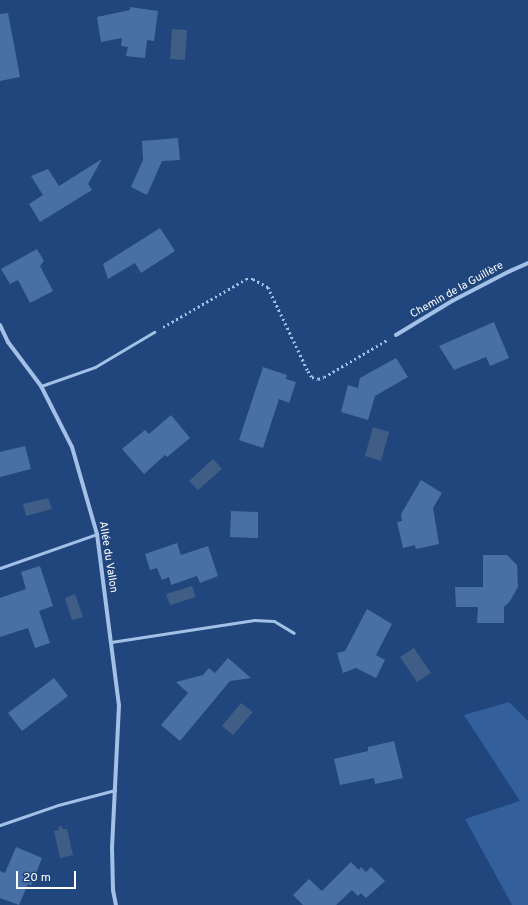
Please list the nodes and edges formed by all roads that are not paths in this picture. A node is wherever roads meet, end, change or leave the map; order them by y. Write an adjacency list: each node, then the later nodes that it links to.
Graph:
1 (528, 264): 4 (street, Chemin de la Guillère)
2 (0, 325): 5 (street, Allée du Vallon)
3 (154, 332): 5 (lane)
4 (396, 335)
5 (41, 386): 6 (street, Allée du Vallon)
6 (97, 534): 7 (lane); 9 (street, Allée du Vallon)
7 (0, 568)
8 (294, 634): 9 (lane)
9 (110, 642): 10 (street, Allée du Vallon)
10 (115, 790): 11 (lane); 12 (street, Allée du Vallon)
11 (0, 825)
12 (116, 905)

